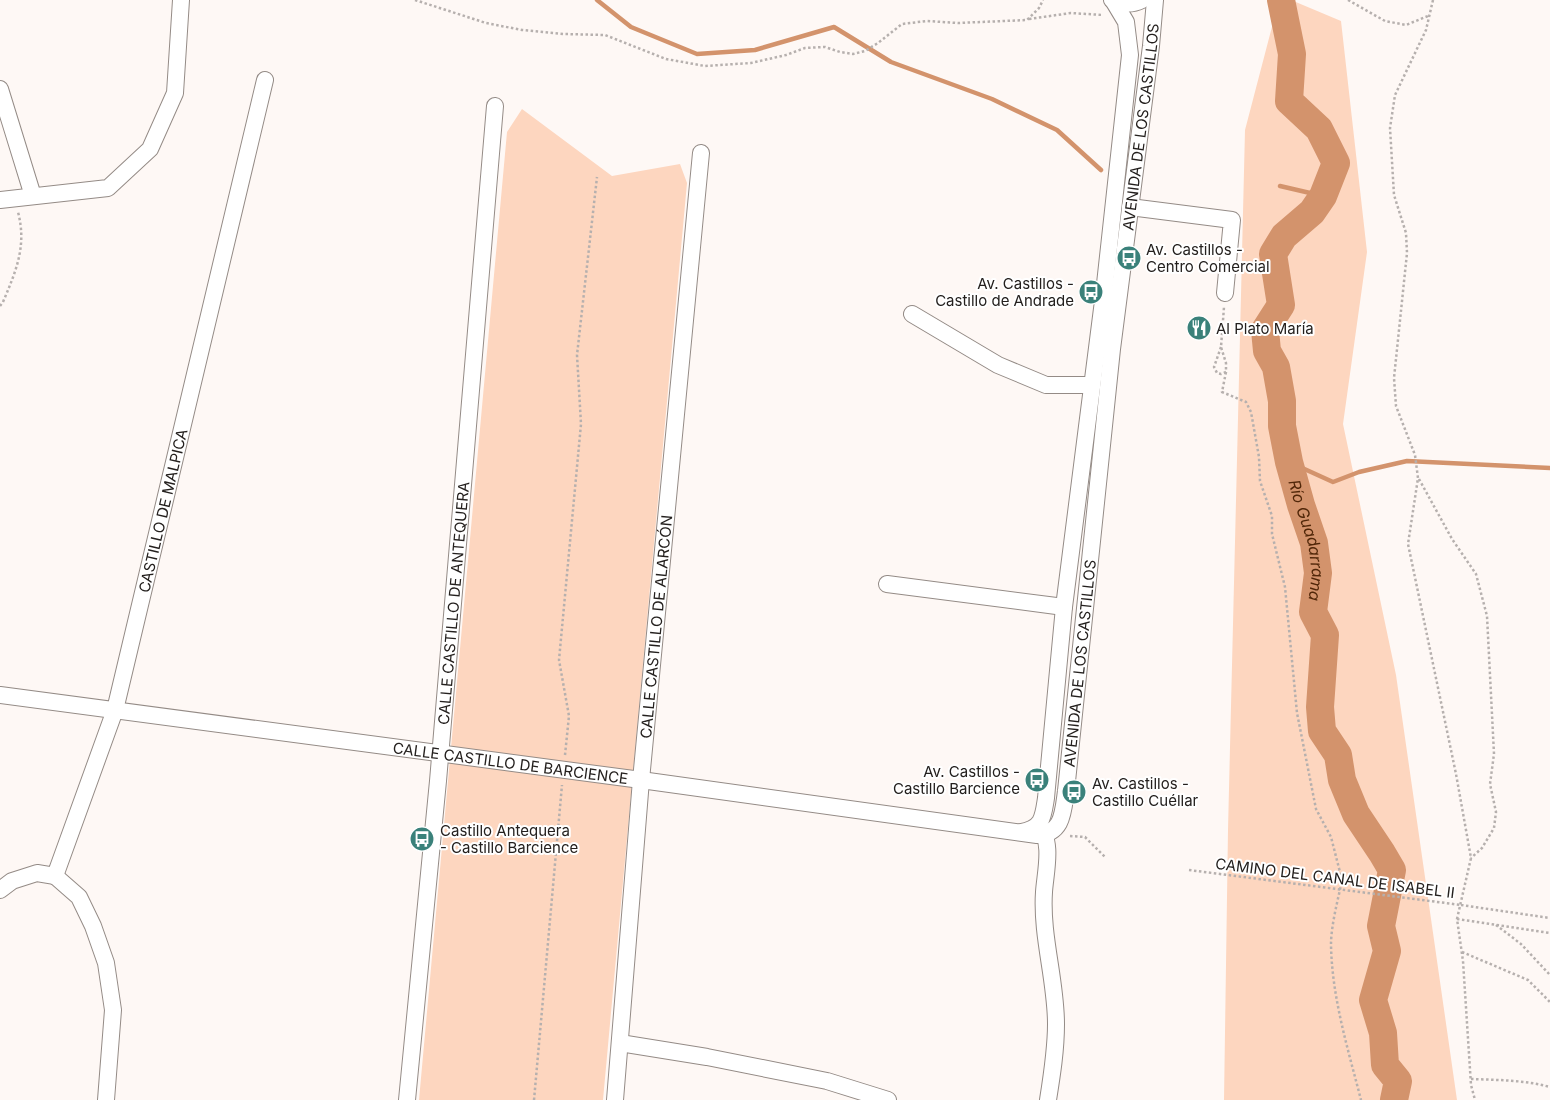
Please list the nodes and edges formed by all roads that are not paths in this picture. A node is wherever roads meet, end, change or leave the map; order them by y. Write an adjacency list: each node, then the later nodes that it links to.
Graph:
1 (180, 0): 9 (street)
2 (1142, 0): 4 (street)
3 (1155, 0): 11 (street, AVENIDA DE LOS CASTILLOS)
4 (1116, 6): 14 (street, AVENIDA DE LOS CASTILLOS)
5 (265, 80): 18 (street, CASTILLO DE MALPICA)
6 (0, 89): 9 (street)
7 (495, 106): 19 (street, CALLE CASTILLO DE ANTEQUERA)
8 (701, 153): 20 (street, CALLE CASTILLO DE ALARCÓN)
9 (33, 196): 10 (street)
10 (7, 199)
11 (1130, 207): 12 (street); 21 (street, AVENIDA DE LOS CASTILLOS)
12 (1225, 293)
13 (912, 314): 14 (street)
14 (1092, 385): 16 (street, AVENIDA DE LOS CASTILLOS)
15 (887, 584): 16 (street)
16 (1064, 608): 21 (street, AVENIDA DE LOS CASTILLOS)
17 (0, 694): 18 (street, CALLE CASTILLO DE BARCIENCE)
18 (114, 710): 19 (street, CALLE CASTILLO DE BARCIENCE); 22 (street, CASTILLO DE MALPICA)
19 (440, 754): 20 (street, CALLE CASTILLO DE BARCIENCE); 26 (street, CALLE CASTILLO DE ANTEQUERA)
20 (641, 780): 21 (street, CALLE CASTILLO DE BARCIENCE); 24 (street, CALLE CASTILLO DE ALARCÓN)
21 (1041, 830): 29 (street)
22 (55, 876): 23 (street); 25 (street)
23 (0, 890)
24 (620, 1044): 27 (street, CALLE CASTILLO DE ALARCÓN); 28 (street)
25 (106, 1100)
26 (407, 1100)
27 (615, 1100)
28 (888, 1100)
29 (1048, 1100)

